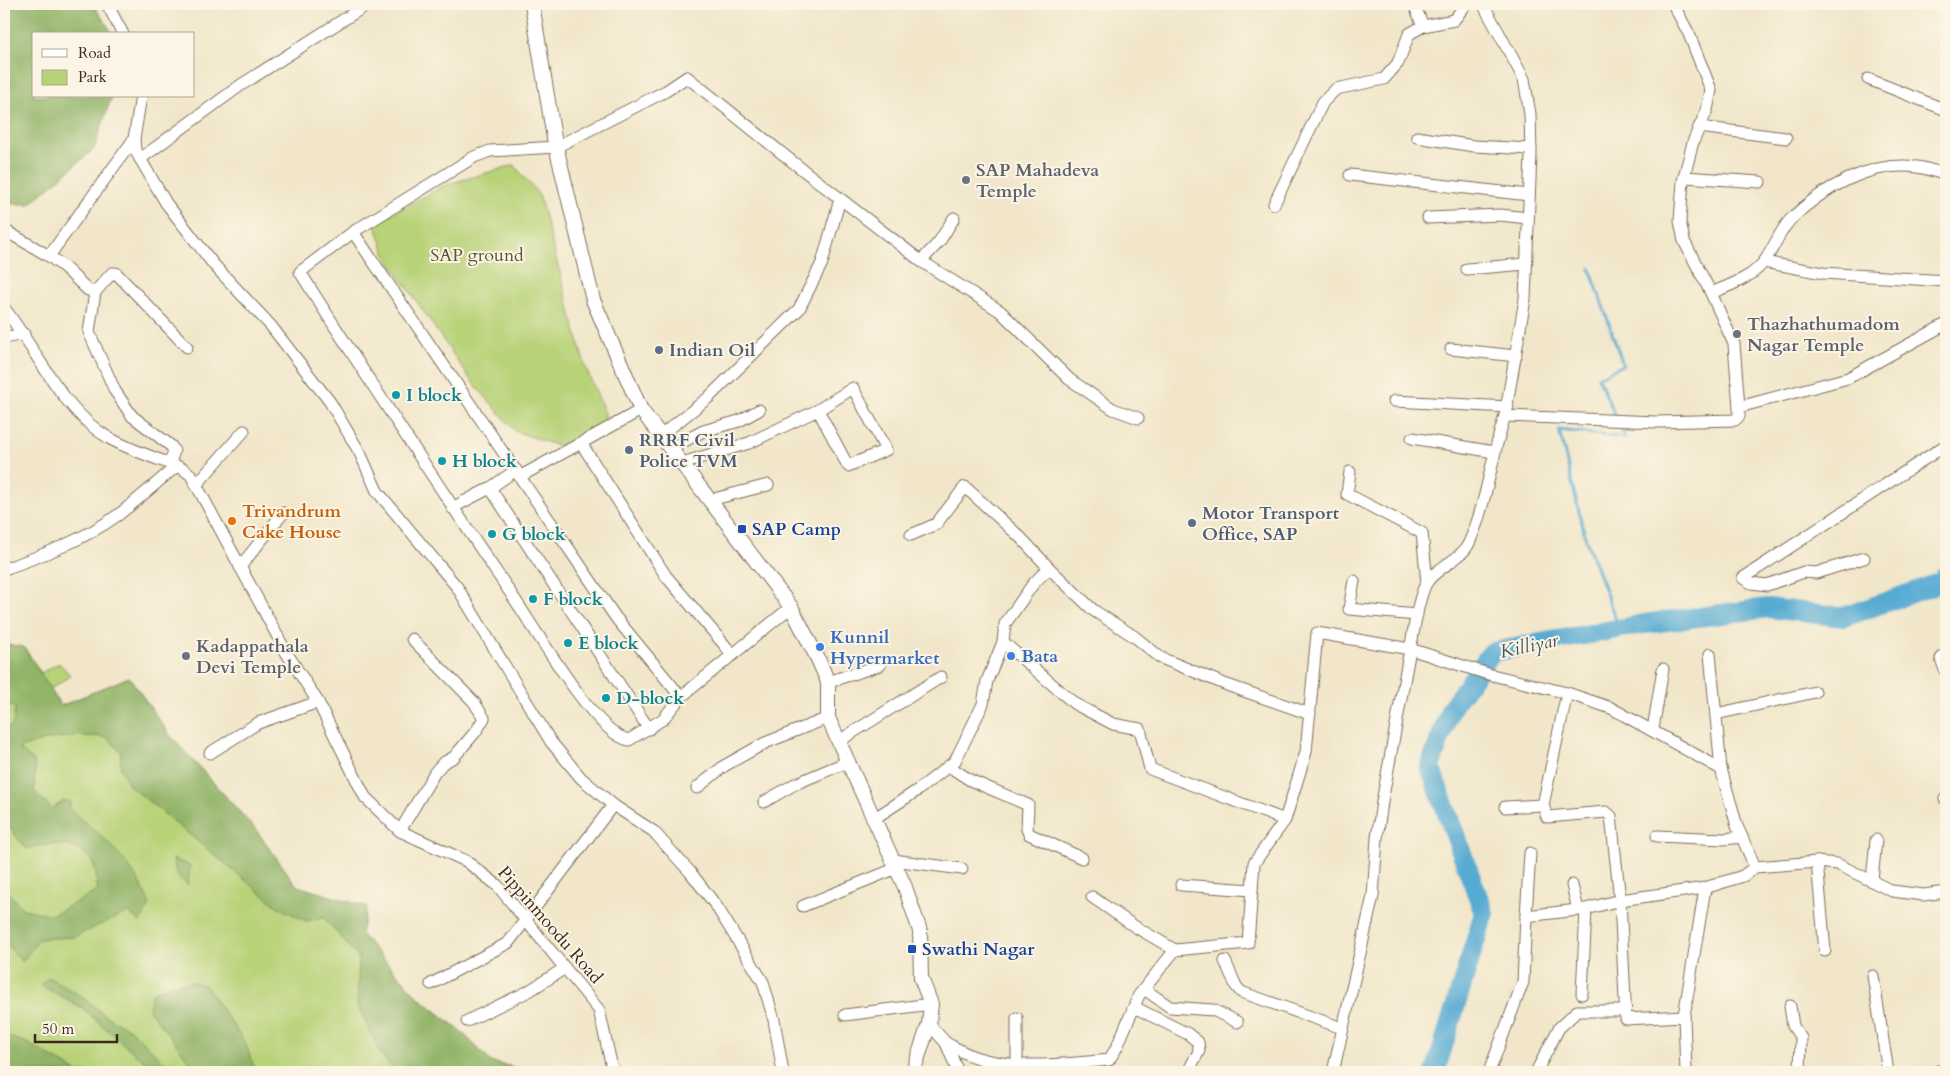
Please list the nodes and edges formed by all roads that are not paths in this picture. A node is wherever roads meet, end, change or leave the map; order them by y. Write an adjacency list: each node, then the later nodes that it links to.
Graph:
1 (107, 4): 9 (street)
2 (368, 4): 19 (street)
3 (532, 4): 17 (street)
4 (1414, 4): 8 (street)
5 (1466, 4): 8 (street)
6 (1483, 4): 18 (street)
7 (1674, 4): 13 (street)
8 (1423, 26): 26 (street)
9 (122, 32)
10 (1868, 79): 12 (street)
11 (141, 98): 16 (street)
12 (1946, 110)
13 (1699, 127): 15 (street); 22 (street)
14 (1417, 138): 18 (street)
15 (1786, 138)
16 (134, 139): 19 (street); 32 (street)
17 (556, 147): 25 (street); 31 (street); 49 (street)
18 (1531, 149): 24 (street)
19 (140, 159): 107 (street)
20 (1350, 175): 24 (street)
21 (1946, 175): 34 (street)
22 (1684, 177): 23 (street); 39 (street)
23 (1760, 182)
24 (1529, 195): 29 (street)
25 (840, 199): 33 (street); 55 (street)
26 (1274, 204)
27 (954, 218): 33 (street)
28 (1428, 218): 29 (street)
29 (1528, 218): 35 (street)
30 (4, 230): 32 (street)
31 (353, 232): 64 (street); 69 (street)
32 (48, 256): 38 (street)
33 (921, 261): 53 (street)
34 (1764, 262): 37 (street); 39 (street)
35 (1526, 264): 36 (street); 46 (street)
36 (1468, 269)
37 (1946, 281)
38 (95, 292): 44 (street); 62 (street)
39 (1712, 293): 48 (street)
40 (4, 308): 42 (street, Pippinmoodu Road)
41 (1946, 324): 48 (street)
42 (24, 334): 43 (street); 62 (street, Pippinmoodu Road)
43 (4, 338)
44 (187, 347)
45 (1451, 349): 46 (street)
46 (1516, 356): 52 (street)
47 (1394, 401): 52 (street)
48 (1739, 408): 52 (street)
49 (641, 410): 55 (street); 57 (street)
50 (759, 410): 59 (street)
51 (818, 410): 51 (street); 61 (street)
52 (1506, 412): 60 (street)
53 (1138, 418)
54 (244, 431): 65 (street)
55 (660, 436): 59 (street)
56 (1412, 438): 60 (street)
57 (581, 443): 64 (street); 85 (street)
58 (1946, 445): 72 (street)
59 (670, 448): 61 (street)
60 (1494, 452): 77 (street)
61 (682, 463): 68 (street)
62 (174, 465): 65 (street, Pippinmoodu Road); 75 (street)
63 (1350, 472): 77 (street)
64 (518, 473): 67 (street); 93 (street)
65 (196, 485): 73 (street, Pippinmoodu Road)
66 (768, 486): 68 (street)
67 (490, 488): 69 (street); 98 (street)
68 (710, 500): 78 (street)
69 (452, 508): 98 (street)
70 (283, 513): 73 (street)
71 (911, 536): 74 (street)
72 (1864, 558)
73 (240, 567): 94 (street, Pippinmoodu Road)
74 (1049, 568): 81 (street); 95 (street)
75 (4, 569)
76 (1354, 581): 79 (street)
77 (1427, 582): 79 (street)
78 (791, 607): 85 (street); 90 (street)
79 (1417, 615): 82 (street)
80 (412, 639): 112 (street)
81 (1003, 642): 103 (street); 111 (street)
82 (1410, 649): 92 (street); 95 (street); 152 (street)
83 (1946, 653): 88 (street)
84 (1710, 654): 96 (street)
85 (733, 655): 93 (street)
86 (880, 665): 90 (street)
87 (1663, 669): 99 (street)
88 (1946, 672)
89 (941, 677): 100 (street)
90 (828, 682): 97 (street)
91 (1815, 692): 96 (street)
92 (1567, 693): 99 (street); 108 (street)
93 (681, 697): 98 (street)
94 (318, 702): 101 (street); 112 (street, Pippinmoodu Road)
95 (1310, 714): 111 (street)
96 (1716, 714): 104 (street)
97 (828, 718): 100 (street); 105 (street)
98 (649, 729)
99 (1653, 729): 104 (street)
100 (838, 741): 102 (street)
101 (210, 753)
102 (848, 762): 106 (street); 110 (street)
103 (950, 767): 110 (street); 117 (street)
104 (1721, 768): 114 (street)
105 (698, 788)
106 (764, 802)
107 (613, 805): 133 (street); 158 (street)
108 (1543, 806): 109 (street); 129 (street)
109 (1505, 807)
110 (875, 818): 119 (street)
111 (1285, 820): 126 (street)
112 (400, 831): 133 (street, Pippinmoodu Road)
113 (1657, 836): 114 (street)
114 (1742, 837): 120 (street)
115 (1876, 840): 122 (street)
116 (1530, 852): 132 (street)
117 (1082, 858)
118 (1817, 862): 120 (street); 122 (street); 135 (street)
119 (895, 864): 121 (street); 130 (street); 142 (street)
120 (1755, 867): 125 (street)
121 (962, 869)
122 (1872, 880): 127 (street)
123 (1181, 886): 126 (street)
124 (1572, 886): 131 (street)
125 (1705, 888): 129 (street); 147 (street)
126 (1252, 890): 134 (street)
127 (1946, 892)
128 (1092, 897): 134 (street)
129 (1620, 900): 131 (street); 145 (street)
130 (803, 906)
131 (1582, 909): 132 (street); 141 (street)
132 (1526, 916): 164 (street)
133 (527, 919): 137 (street, Pippinmoodu Road); 139 (street)
134 (1175, 950): 140 (street)
135 (1825, 951)
136 (1225, 961): 152 (street)
137 (565, 968): 149 (street); 157 (street, Pippinmoodu Road)
138 (1873, 976): 168 (street)
139 (431, 984)
140 (1144, 989): 144 (street); 150 (street)
141 (1582, 994)
142 (931, 1004): 146 (street); 151 (street)
143 (1790, 1006): 167 (street)
144 (1134, 1007): 154 (street); 162 (street)
145 (1626, 1012): 147 (street); 165 (street)
146 (845, 1015)
147 (1684, 1016): 166 (street)
148 (1017, 1018): 155 (street)
149 (468, 1021)
150 (1237, 1022)
151 (929, 1024): 153 (street); 159 (street)
152 (1342, 1028): 163 (street)
153 (946, 1043): 155 (street); 160 (street)
154 (1109, 1060): 155 (street); 161 (street)
155 (1017, 1064)
156 (1946, 1070): 169 (street)
157 (613, 1072)
158 (783, 1072)
159 (912, 1072)
160 (958, 1072)
161 (1107, 1072)
162 (1188, 1072)
163 (1333, 1072)
164 (1488, 1072)
165 (1536, 1072)
166 (1686, 1072)
167 (1800, 1072)
168 (1888, 1072)
169 (1935, 1072)

